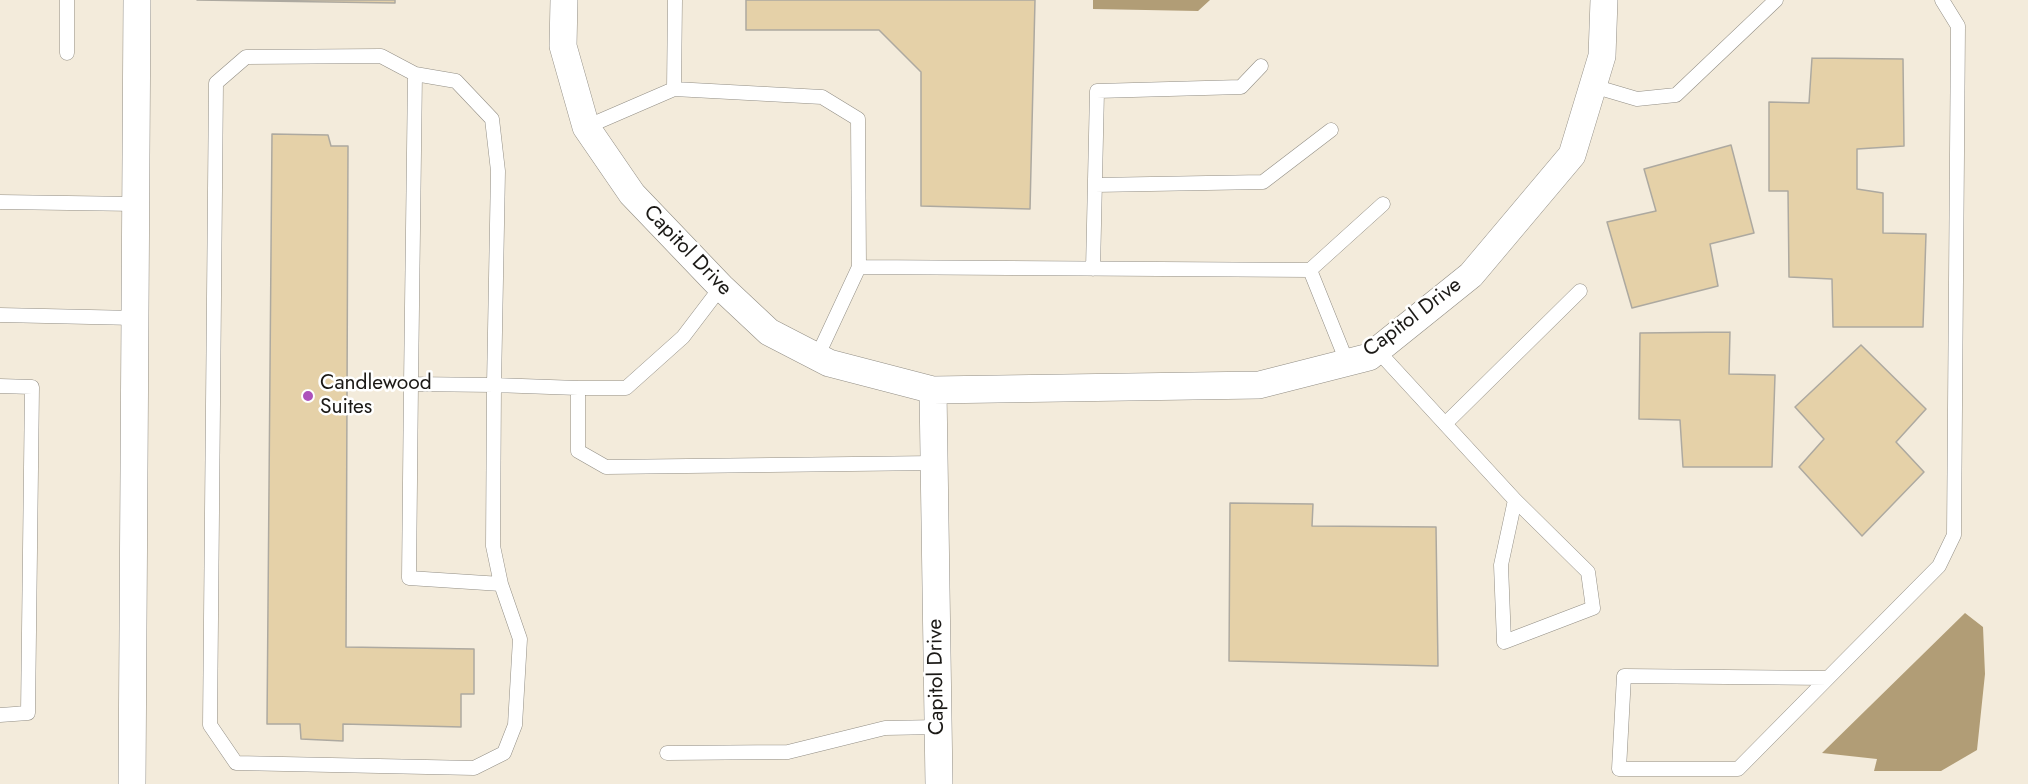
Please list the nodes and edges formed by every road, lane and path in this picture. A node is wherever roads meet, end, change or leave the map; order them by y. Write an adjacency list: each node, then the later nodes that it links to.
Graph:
1 (67, 0): 8 (lane)
2 (137, 0): 17 (street)
3 (564, 0): 13 (street, Capitol Drive)
4 (675, 0): 12 (lane)
5 (1604, 0): 11 (street, Capitol Drive)
6 (1776, 0): 11 (lane)
7 (1942, 0): 38 (lane)
8 (67, 53)
9 (1261, 66): 15 (lane)
10 (415, 74): 29 (lane); 30 (lane); 37 (lane)
11 (1593, 86): 26 (street, Capitol Drive)
12 (674, 89): 13 (lane); 19 (lane)
13 (586, 127): 22 (street, Capitol Drive)
14 (1331, 130): 15 (lane)
15 (1095, 185): 20 (lane)
16 (0, 202): 17 (lane)
17 (136, 204): 25 (street)
18 (1383, 204): 21 (lane)
19 (859, 267): 20 (lane); 27 (lane)
20 (1093, 269): 21 (lane)
21 (1310, 270): 28 (lane)
22 (722, 287): 27 (street, Capitol Drive); 32 (lane)
23 (1580, 291): 34 (lane)
24 (0, 315): 25 (lane)
25 (135, 318): 42 (street)
26 (1377, 350): 28 (street, Capitol Drive); 34 (lane)
27 (817, 357): 33 (street, Capitol Drive)
28 (1347, 362): 33 (street, Capitol Drive)
29 (411, 384): 30 (lane); 37 (lane)
30 (494, 385): 32 (lane); 37 (lane)
31 (0, 386): 39 (lane)
32 (578, 388): 35 (lane)
33 (933, 390): 35 (street, Capitol Drive)
34 (1445, 424): 36 (lane)
35 (934, 463): 40 (street, Capitol Drive)
36 (1515, 500): 36 (lane)
37 (501, 584)
38 (1828, 678): 38 (lane)
39 (0, 715)
40 (938, 727): 41 (lane); 43 (street, Capitol Drive)
41 (667, 753)
42 (132, 784)
43 (939, 784)

